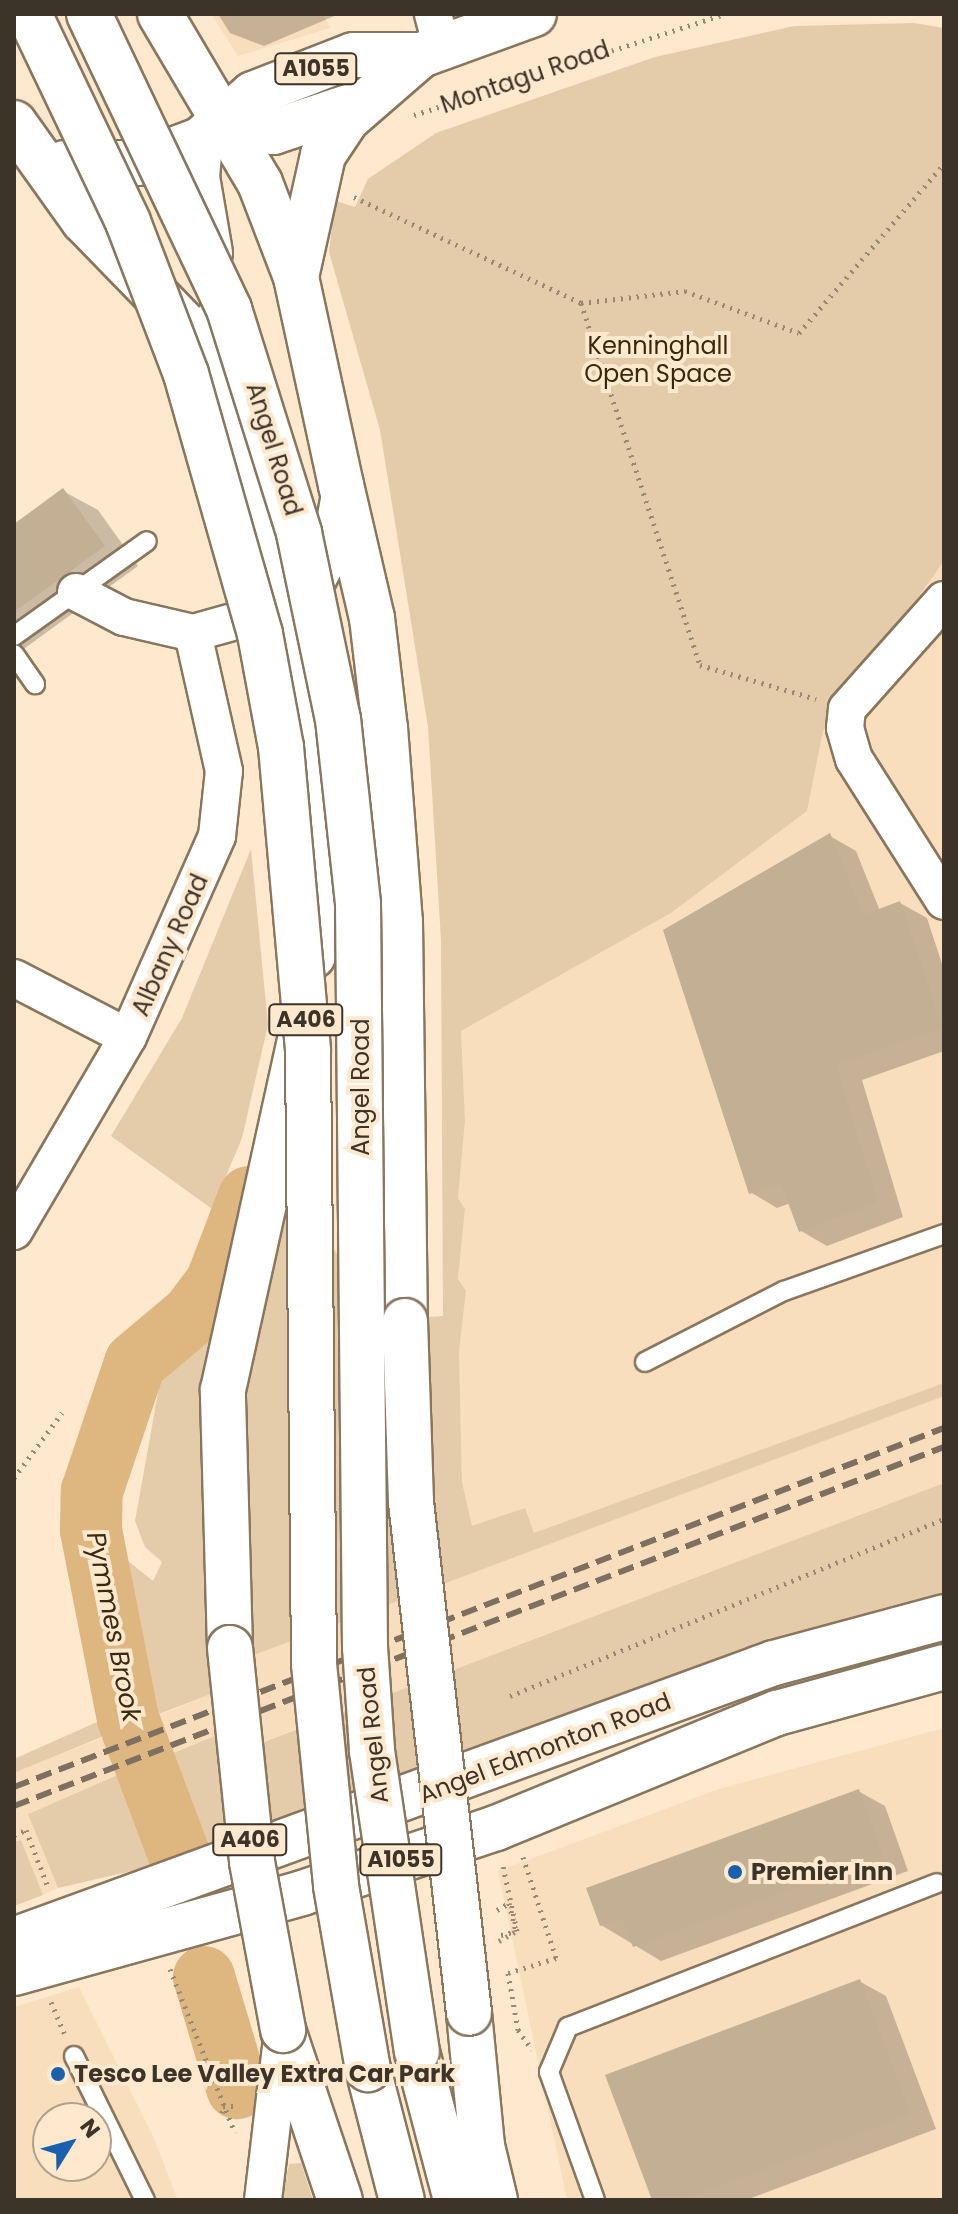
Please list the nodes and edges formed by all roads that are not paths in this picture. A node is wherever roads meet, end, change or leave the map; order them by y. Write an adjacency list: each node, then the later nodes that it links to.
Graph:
1 (29, 14): 37 (main road, A406, bridge)
2 (89, 14): 38 (main road, Angel Road / A406, bridge)
3 (160, 14): 8 (main road)
4 (534, 14): 5 (main road, A1055)
5 (432, 39): 6 (main road, A1055); 8 (main road, A1055)
6 (389, 109): 8 (main road, A1055); 10 (main road, A1055)
7 (14, 123): 9 (main road)
8 (213, 132): 9 (main road); 10 (main road); 11 (main road)
9 (43, 158): 11 (main road)
10 (296, 277): 12 (main road)
11 (219, 360): 16 (main road, Angel Road / A406)
12 (341, 485): 16 (street); 39 (main road, bridge)
13 (147, 541): 14 (lane)
14 (76, 592): 17 (street); 18 (lane)
15 (944, 600): 21 (street)
16 (290, 606): 17 (street); 33 (main road, Angel Road / A406, bridge)
17 (193, 633): 23 (street, Albany Road)
18 (14, 636)
19 (14, 654): 20 (lane)
20 (35, 684)
21 (944, 901)
22 (14, 978): 23 (street)
23 (128, 1037): 24 (street, Albany Road)
24 (18, 1213)
25 (944, 1234): 26 (lane)
26 (645, 1362)
27 (944, 1617): 30 (main road, Angel Edmonton Road / A1055)
28 (944, 1667): 31 (main road, A1055)
29 (937, 1883): 40 (lane)
30 (14, 1940)
31 (29, 1980)
32 (74, 2056): 34 (lane)
33 (288, 2081): 35 (street); 36 (main road, A406)
34 (145, 2200)
35 (263, 2200)
36 (340, 2200)
37 (402, 2200)
38 (456, 2200)
39 (495, 2200)
40 (595, 2200)

